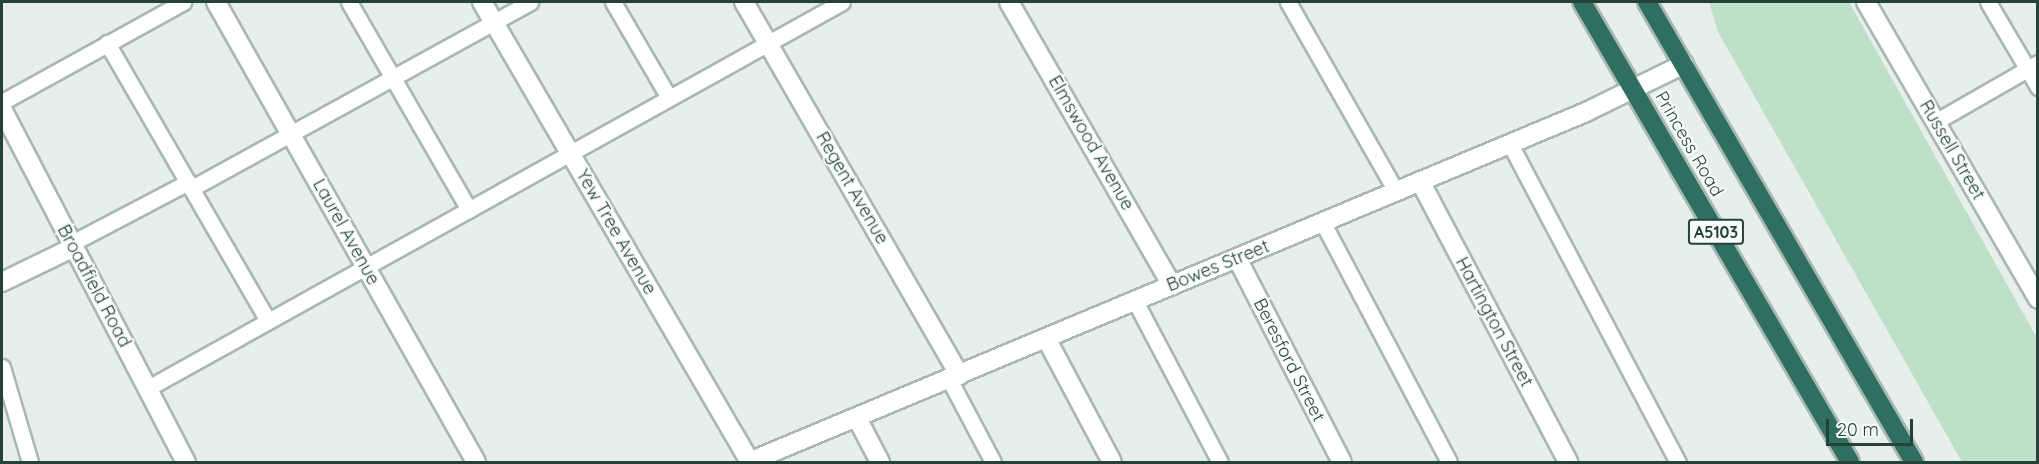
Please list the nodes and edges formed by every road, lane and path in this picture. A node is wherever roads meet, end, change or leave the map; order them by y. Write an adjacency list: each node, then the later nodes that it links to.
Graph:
1 (183, 2): 16 (lane)
2 (216, 2): 27 (street, Laurel Avenue)
3 (349, 2): 20 (lane)
4 (482, 2): 15 (street, Yew Tree Avenue)
5 (530, 2): 15 (lane)
6 (613, 2): 23 (lane)
7 (744, 2): 17 (street, Regent Avenue)
8 (842, 2): 17 (lane)
9 (1009, 2): 39 (street, Elmswood Avenue)
10 (1288, 2): 32 (lane)
11 (1582, 2): 22 (highway, Princess Road / A5103)
12 (1647, 2): 18 (highway, Princess Road / A5103)
13 (1866, 2): 26 (street, Russell Street)
14 (1988, 2): 19 (lane)
15 (494, 22): 20 (lane); 29 (street, Yew Tree Avenue)
16 (107, 43): 24 (lane); 31 (lane)
17 (768, 43): 23 (lane); 45 (street, Regent Avenue)
18 (1684, 64): 22 (street, Bowes Street); 48 (highway, Princess Road / A5103)
19 (2032, 66): 21 (lane); 26 (lane)
20 (393, 77): 27 (lane); 33 (lane)
21 (2037, 87)
22 (1634, 92): 28 (street, Bowes Street); 61 (highway, Princess Road / A5103)
23 (669, 98): 29 (lane)
24 (2, 102)
25 (2, 109): 35 (street, Broadfield Road)
26 (1935, 122): 40 (street, Russell Street)
27 (291, 134): 31 (lane); 37 (street, Laurel Avenue)
28 (1510, 144): 30 (street, Bowes Street); 60 (lane)
29 (570, 153): 33 (lane); 52 (street, Yew Tree Avenue)
30 (1420, 181): 32 (street, Bowes Street); 59 (street, Hartington Street)
31 (190, 185): 35 (lane); 42 (lane)
32 (1396, 191): 34 (street, Bowes Street)
33 (469, 210): 37 (lane)
34 (1323, 223): 36 (street, Bowes Street); 58 (lane)
35 (73, 245): 38 (street); 46 (street, Broadfield Road)
36 (1237, 258): 39 (street, Bowes Street); 57 (street, Beresford Street)
37 (366, 267): 42 (lane); 51 (street, Laurel Avenue)
38 (2, 282)
39 (1172, 285): 41 (street, Bowes Street)
40 (2037, 299)
41 (1135, 301): 43 (street, Bowes Street); 56 (lane)
42 (268, 321): 46 (lane)
43 (1046, 338): 45 (street, Bowes Street); 55 (street)
44 (2, 367): 49 (lane)
45 (954, 377): 47 (street, Bowes Street); 54 (lane)
46 (148, 388): 50 (street, Broadfield Road)
47 (856, 418): 52 (street, Bowes Street); 53 (street)
48 (1891, 423): 62 (highway, Princess Road / A5103); 63 (highway)
49 (30, 462)
50 (186, 462)
51 (476, 462)
52 (750, 462)
53 (880, 462)
54 (993, 462)
55 (1112, 462)
56 (1220, 462)
57 (1342, 462)
58 (1449, 462)
59 (1568, 462)
60 (1678, 462)
61 (1850, 462)
62 (1914, 462)
63 (1921, 462)

